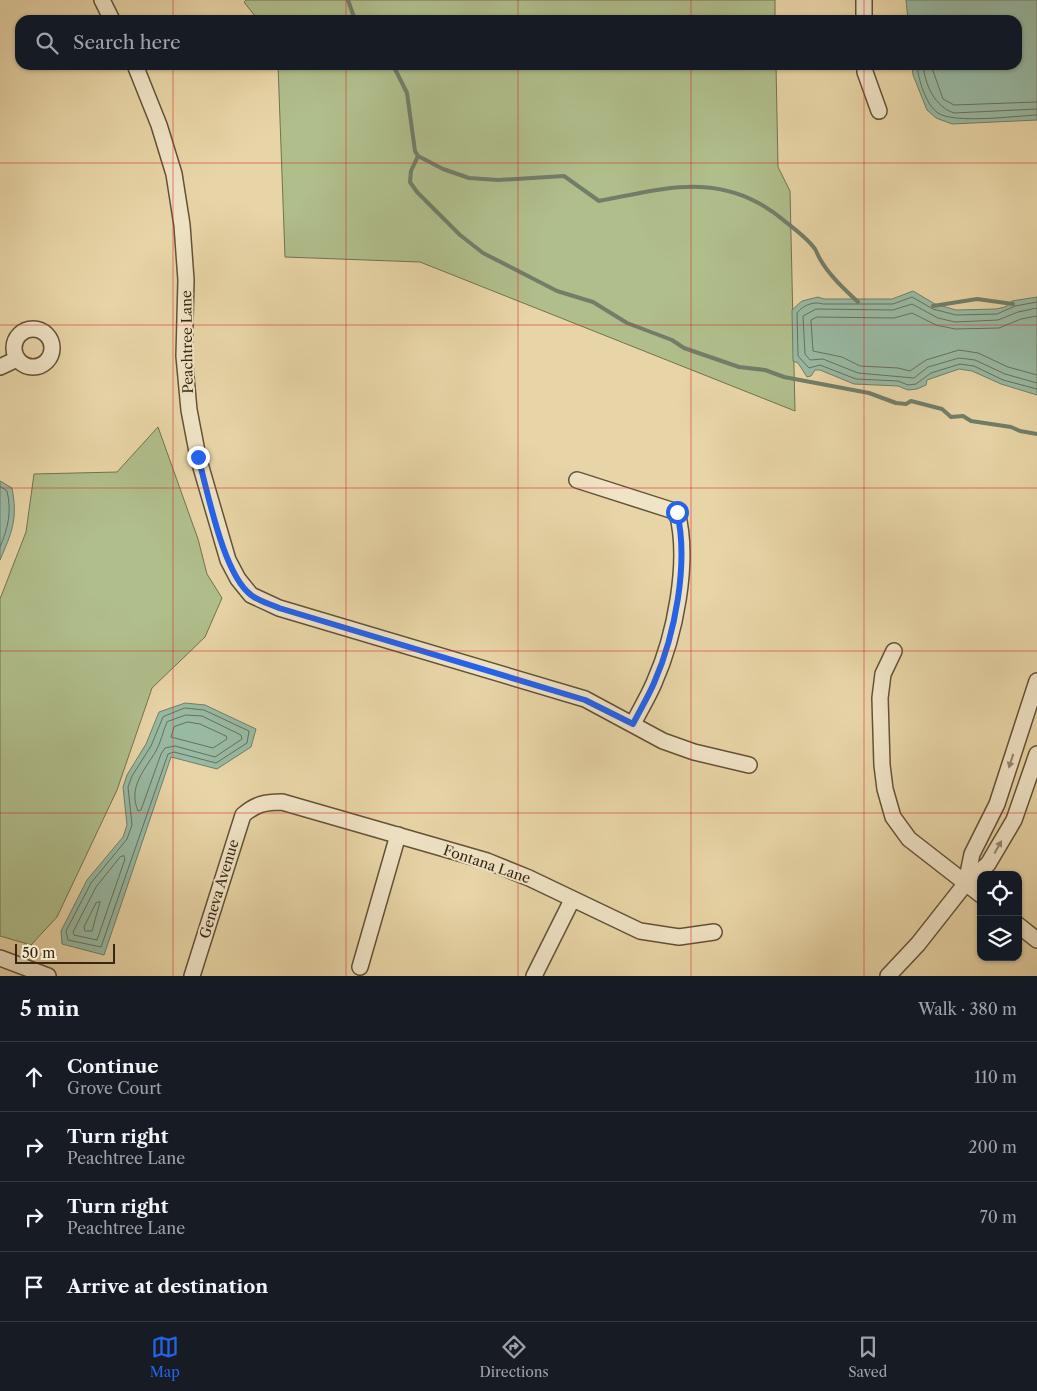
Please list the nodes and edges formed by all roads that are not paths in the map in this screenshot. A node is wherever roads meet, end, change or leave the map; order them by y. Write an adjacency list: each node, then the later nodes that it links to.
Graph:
1 (102, 0): 3 (street)
2 (864, 0): 4 (street)
3 (110, 15)
4 (864, 15)
5 (138, 70): 13 (street, Peachtree Lane)
6 (865, 70): 7 (street)
7 (879, 111)
8 (17, 359): 9 (street)
9 (0, 367)
10 (577, 480): 13 (street)
11 (894, 651): 20 (street)
12 (1037, 681): 14 (street)
13 (633, 724): 17 (street, Peachtree Lane)
14 (1017, 741): 15 (street); 20 (street, one-way to 20)
15 (1037, 749)
16 (1037, 754): 20 (street, one-way to 16)
17 (749, 765)
18 (254, 806): 19 (street, Fontana Lane); 29 (street, Geneva Avenue)
19 (398, 835): 22 (street, Fontana Lane); 27 (street)
20 (966, 882): 21 (street); 31 (street)
21 (977, 891)
22 (572, 900): 24 (street, Fontana Lane); 30 (street)
23 (1022, 928): 25 (street)
24 (714, 932)
25 (1037, 940)
26 (0, 958): 28 (street)
27 (360, 966)
28 (48, 976)
29 (192, 976)
30 (534, 976)
31 (888, 976)

